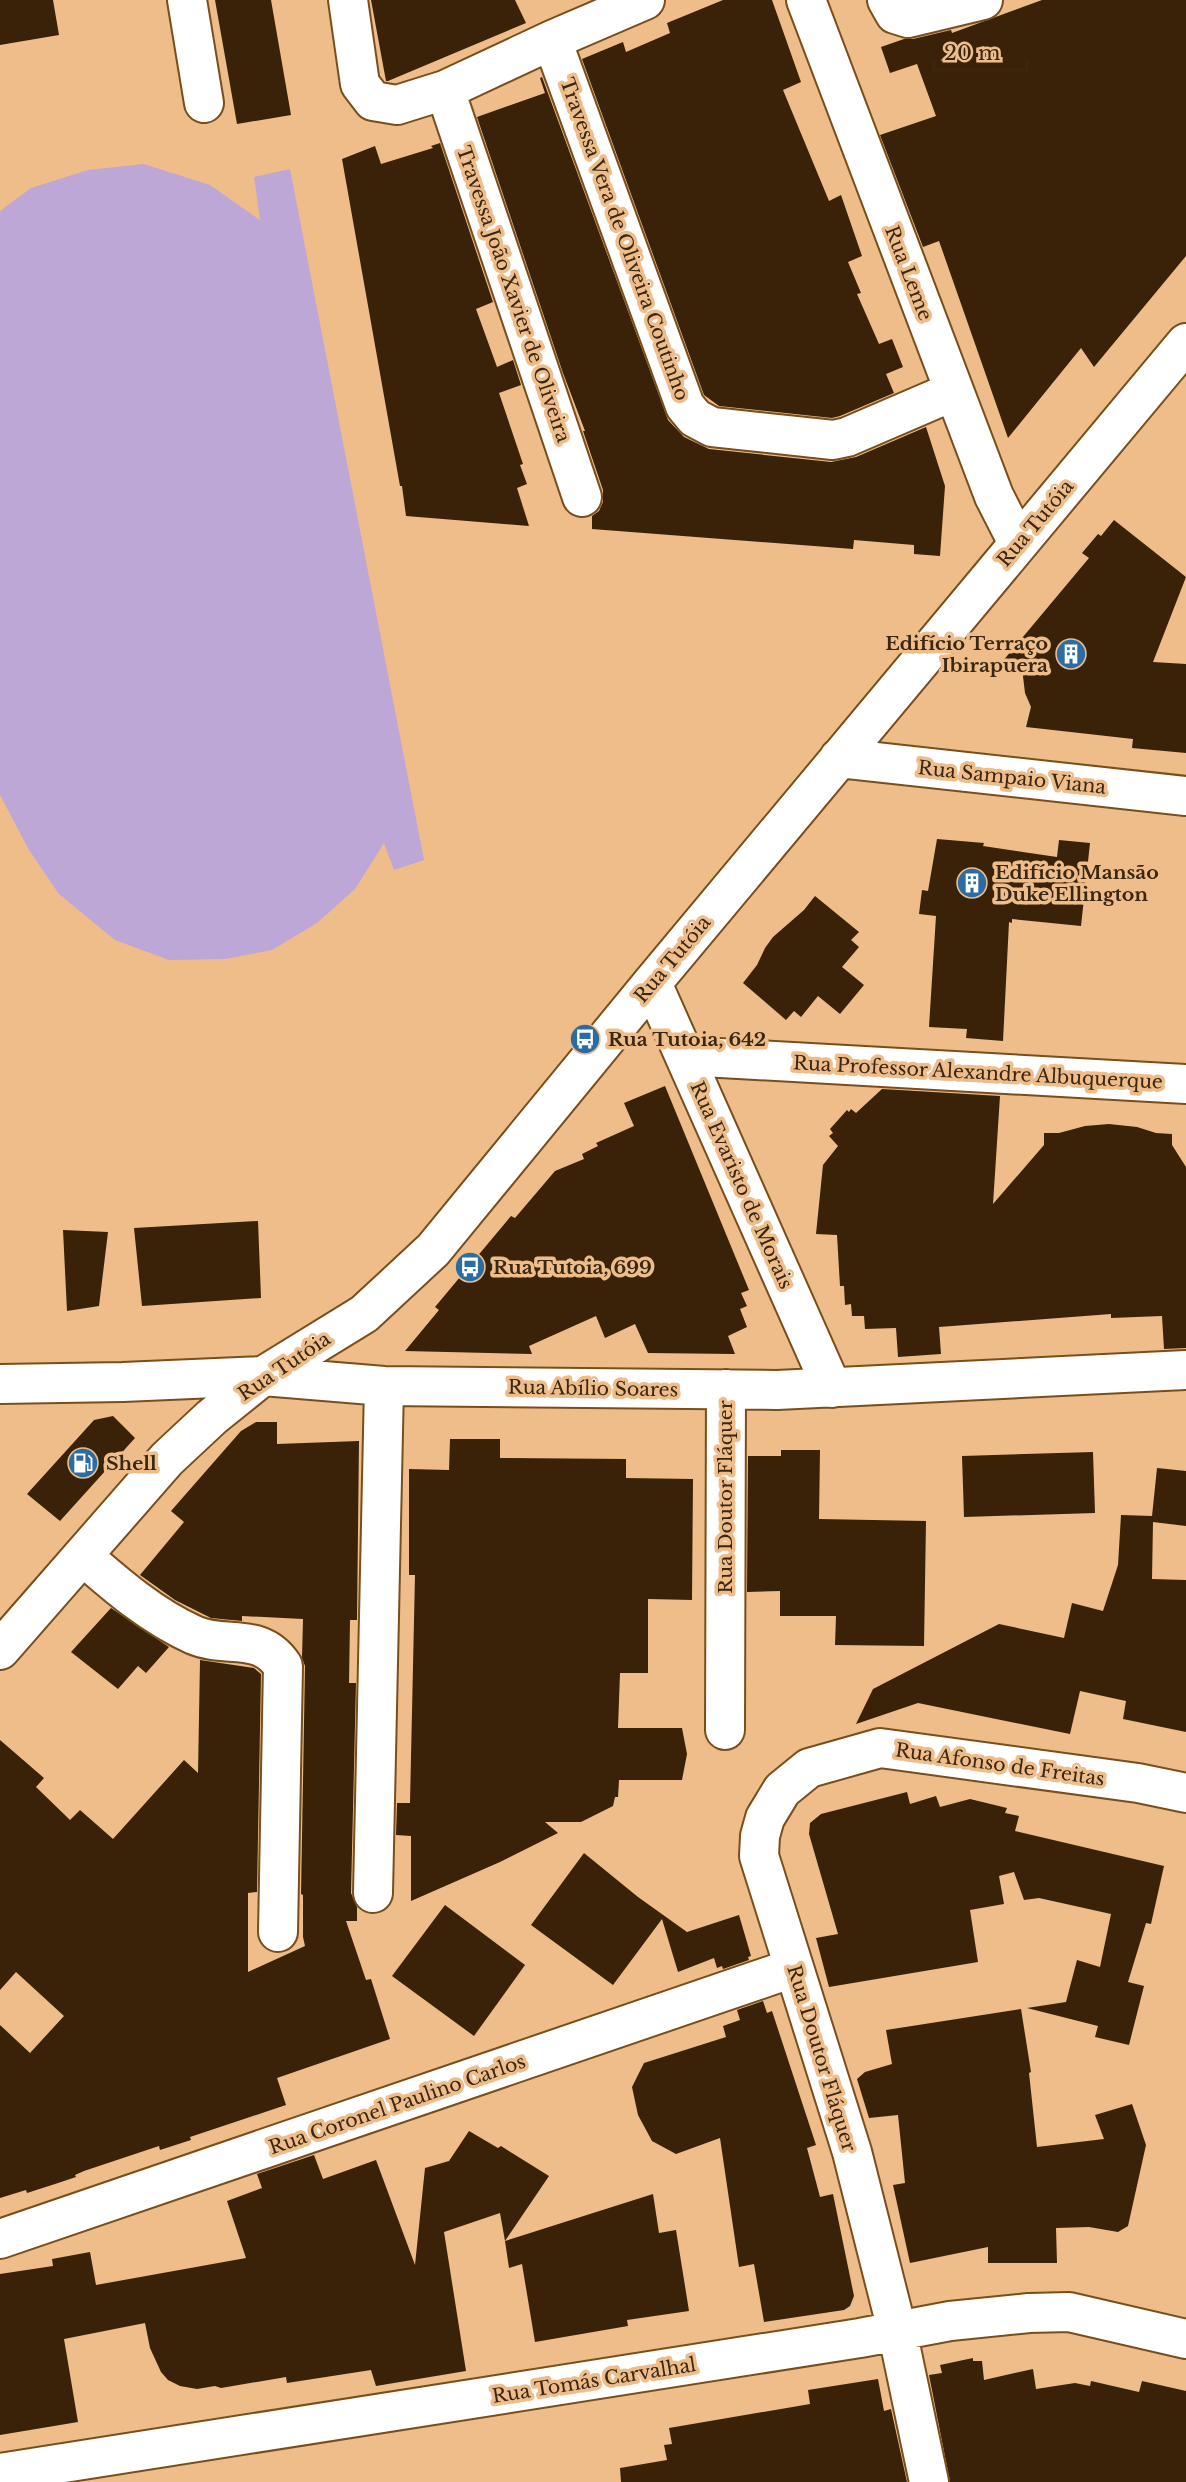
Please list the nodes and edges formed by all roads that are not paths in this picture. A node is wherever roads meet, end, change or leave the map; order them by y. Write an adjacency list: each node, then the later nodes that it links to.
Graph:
1 (187, 0): 9 (street)
2 (348, 0): 8 (street)
3 (645, 0): 7 (street)
4 (806, 0): 11 (street, Rua Leme)
5 (887, 0): 6 (street)
6 (984, 0)
7 (552, 40): 8 (street); 11 (street, Travessa Vera de Oliveira Coutinho)
8 (445, 90): 12 (street, Travessa João Xavier de Oliveira)
9 (204, 103)
10 (1186, 343): 13 (street, Rua Tutóia)
11 (954, 391): 13 (street, Rua Leme)
12 (582, 498)
13 (1018, 543): 14 (street, Rua Tutóia)
14 (839, 758): 15 (street, Rua Sampaio Viana); 16 (street, Rua Tutóia)
15 (1186, 796)
16 (652, 983): 17 (street, Rua Evaristo de Morais); 20 (street, Rua Tutóia)
17 (685, 1056): 18 (street, Rua Professor Alexandre Albuquerque); 23 (street, Rua Evaristo de Morais)
18 (1186, 1084)
19 (1186, 1370): 23 (street, Rua Abílio Soares)
20 (263, 1376): 21 (street, Rua Abílio Soares); 22 (street, Rua Abílio Soares); 25 (street, Rua Tutóia)
21 (0, 1384)
22 (384, 1385): 24 (street, Rua Abílio Soares); 30 (street)
23 (832, 1388): 24 (street, Rua Abílio Soares)
24 (726, 1389): 27 (street, Rua Doutor Fláquer)
25 (83, 1556): 26 (street, Rua Tutóia); 31 (street)
26 (0, 1650)
27 (725, 1730)
28 (782, 1790): 29 (street, Rua Afonso de Freitas); 32 (street, Rua Doutor Fláquer)
29 (1186, 1793)
30 (373, 1893)
31 (278, 1932)
32 (793, 1968): 33 (street, Rua Coronel Paulino Carlos); 34 (street, Rua Doutor Fláquer)
33 (0, 2239)
34 (897, 2330): 35 (street, Rua Tomás Carvalhal); 36 (street, Rua Tomás Carvalhal); 37 (street, Rua Doutor Fláquer)
35 (1186, 2339)
36 (0, 2473)
37 (929, 2482)

